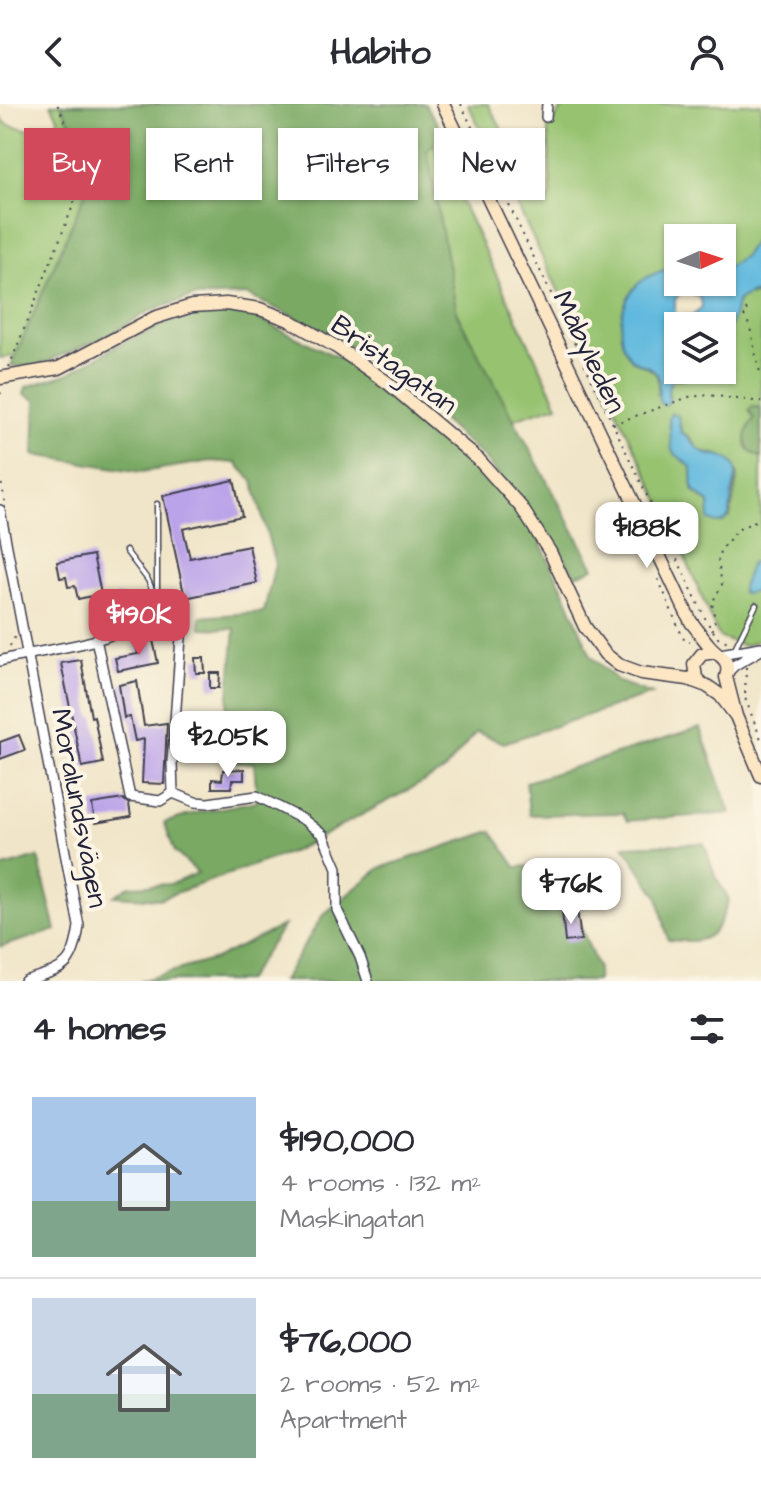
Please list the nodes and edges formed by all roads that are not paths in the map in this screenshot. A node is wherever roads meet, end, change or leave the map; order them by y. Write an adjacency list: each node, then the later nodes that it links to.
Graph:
1 (443, 104): 10 (street, Måbyleden)
2 (547, 104): 3 (street)
3 (546, 117)
4 (2, 378): 18 (street, Bristagatan)
5 (157, 504): 8 (lane)
6 (0, 510): 14 (street, Moralundsvägen)
7 (126, 551): 8 (lane)
8 (157, 602): 11 (street); 23 (street)
9 (756, 605): 12 (lane)
10 (691, 622): 15 (street, Måbyleden); 17 (street, Måbyleden)
11 (96, 639): 14 (street); 23 (street)
12 (736, 646)
13 (761, 649): 15 (street); 19 (street)
14 (27, 653): 16 (street); 24 (street, Moralundsvägen)
15 (718, 653): 17 (street); 19 (street, Måbyleden)
16 (0, 661)
17 (695, 662): 18 (street); 20 (street, Måbyleden)
18 (660, 675): 20 (street, Bristagatan)
19 (727, 675): 20 (street); 21 (street, Måbyleden)
20 (704, 684): 21 (street, Måbyleden)
21 (736, 716): 22 (street, Måbyleden)
22 (761, 776)
23 (173, 793): 26 (street)
24 (57, 975): 25 (street)
25 (25, 981)
26 (368, 981)

